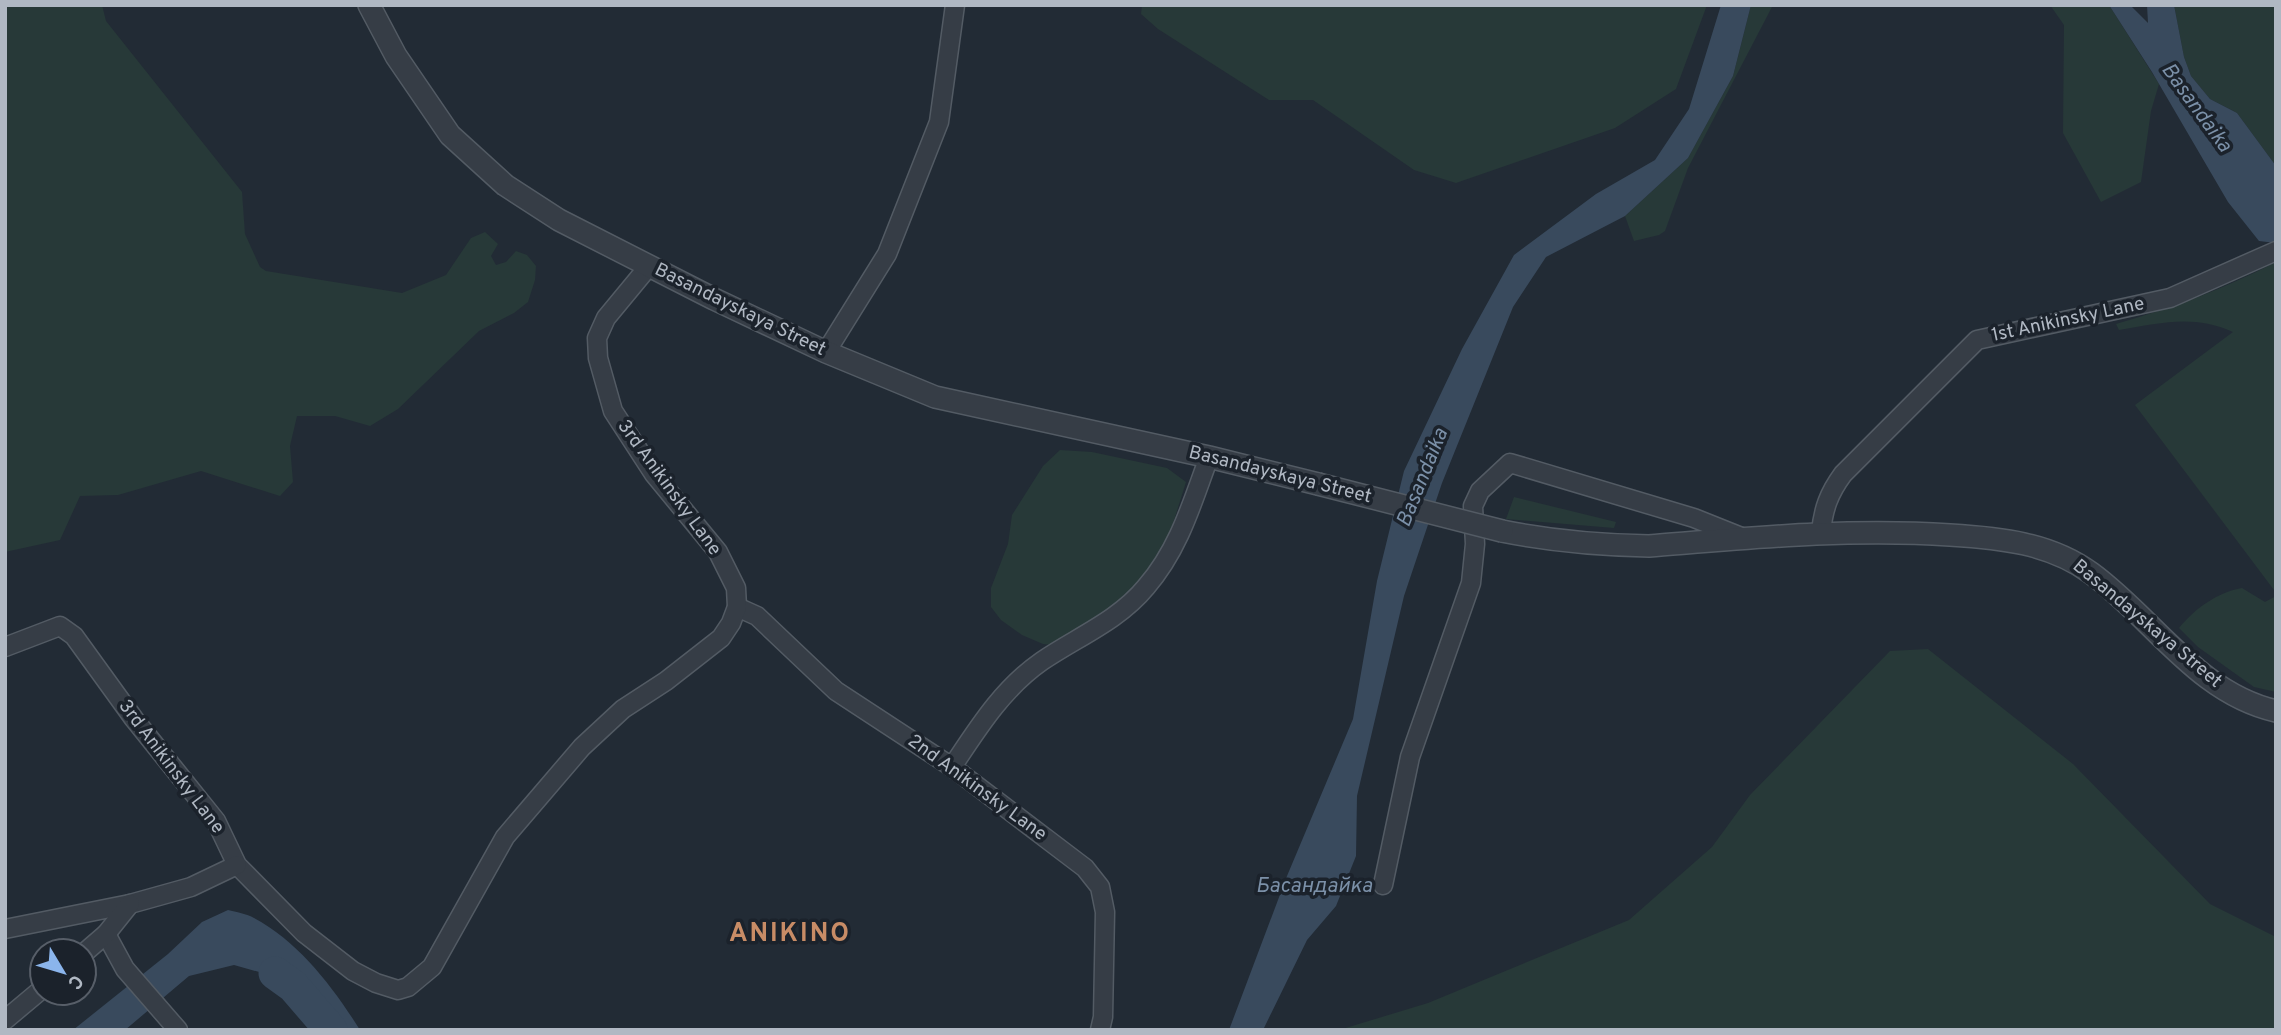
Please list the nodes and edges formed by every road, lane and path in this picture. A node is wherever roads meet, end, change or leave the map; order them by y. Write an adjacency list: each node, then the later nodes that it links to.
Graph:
1 (369, 5): 4 (street, Basandayskaya Street)
2 (955, 5): 5 (street)
3 (2276, 251): 7 (street, 1st Anikinsky Lane)
4 (649, 266): 5 (street, Basandayskaya Street); 9 (street, 3rd Anikinsky Lane)
5 (826, 352): 6 (street, Basandayskaya Street)
6 (1209, 457): 8 (street, Basandayskaya Street, bridge); 12 (street)
7 (1821, 533): 8 (street, Basandayskaya Street); 11 (street, Basandayskaya Street)
8 (1744, 538): 14 (street)
9 (737, 607): 12 (street, 2nd Anikinsky Lane); 13 (street, 3rd Anikinsky Lane)
10 (5, 647): 13 (street, 3rd Anikinsky Lane)
11 (2276, 710)
12 (952, 767): 22 (street, 2nd Anikinsky Lane)
13 (237, 865): 15 (street)
14 (1383, 885)
15 (130, 904): 16 (street); 17 (street)
16 (5, 929)
17 (106, 934): 18 (street); 21 (street)
18 (98, 941)
19 (28, 1001): 20 (street)
20 (5, 1020)
21 (175, 1026)
22 (1100, 1030)

